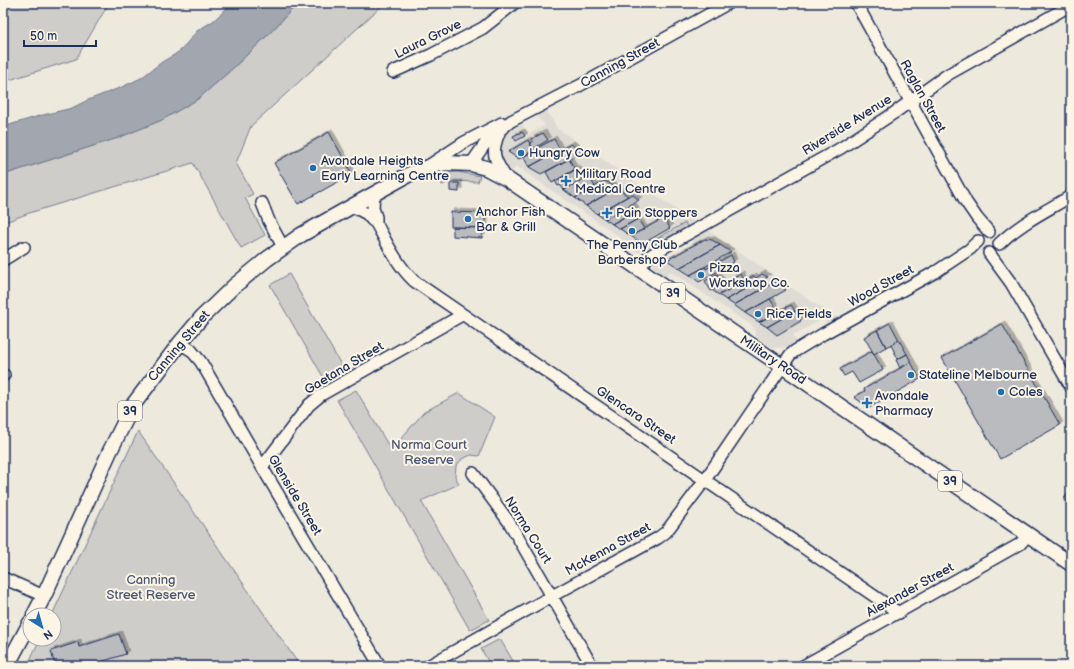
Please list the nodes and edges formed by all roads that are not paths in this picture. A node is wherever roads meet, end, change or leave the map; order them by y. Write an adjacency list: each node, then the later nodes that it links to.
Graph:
1 (514, 3): 5 (street, Laura Grove)
2 (729, 3): 7 (street, Canning Street)
3 (856, 3): 6 (street, Raglan Street)
4 (1071, 4): 6 (street, Riverside Avenue)
5 (393, 72)
6 (911, 102): 17 (street, Raglan Street); 21 (street, Riverside Avenue)
7 (511, 121): 8 (street, Canning Street); 10 (street, Canning Street)
8 (501, 128): 9 (street, Canning Street); 11 (street)
9 (471, 164): 10 (main road, Canning Street / 39); 11 (main road, Military Road / 39)
10 (425, 167): 12 (main road, Canning Street / 39)
11 (507, 179): 21 (main road, Military Road / 39)
12 (374, 193): 15 (main road, Canning Street / 39); 16 (street, Glencara Street)
13 (1071, 196): 17 (street, Wood Street)
14 (262, 203): 19 (street)
15 (352, 206): 16 (street, Glencara Street); 19 (main road, Canning Street / 39)
16 (376, 223): 22 (street, Glencara Street)
17 (988, 242): 24 (street, Wood Street); 25 (street, Raglan Street)
18 (24, 247): 20 (street)
19 (283, 247): 23 (main road, Canning Street / 39)
20 (3, 260)
21 (638, 269): 24 (main road, Military Road / 39)
22 (462, 315): 26 (street, Gaetana Street); 28 (street, Glencara Street)
23 (180, 343): 26 (street, Glenside Street); 32 (main road, Canning Street / 39)
24 (782, 366): 28 (street, McKenna Street); 29 (main road, Military Road / 39)
25 (1071, 386)
26 (262, 468): 38 (street, Glenside Street)
27 (473, 473): 33 (street, Norma Court)
28 (705, 480): 33 (street, McKenna Street); 35 (street, Glencara Street)
29 (1028, 535): 30 (main road, Military Road / 39); 35 (street, Alexander Street)
30 (1071, 564)
31 (3, 578): 32 (street)
32 (44, 596): 34 (main road, Canning Street / 39)
33 (552, 596): 39 (street, McKenna Street); 40 (street, Norma Court)
34 (38, 607)
35 (899, 613): 41 (street, Alexander Street)
36 (22, 638): 37 (main road)
37 (7, 666)
38 (380, 666)
39 (428, 666)
40 (592, 666)
41 (803, 666)

